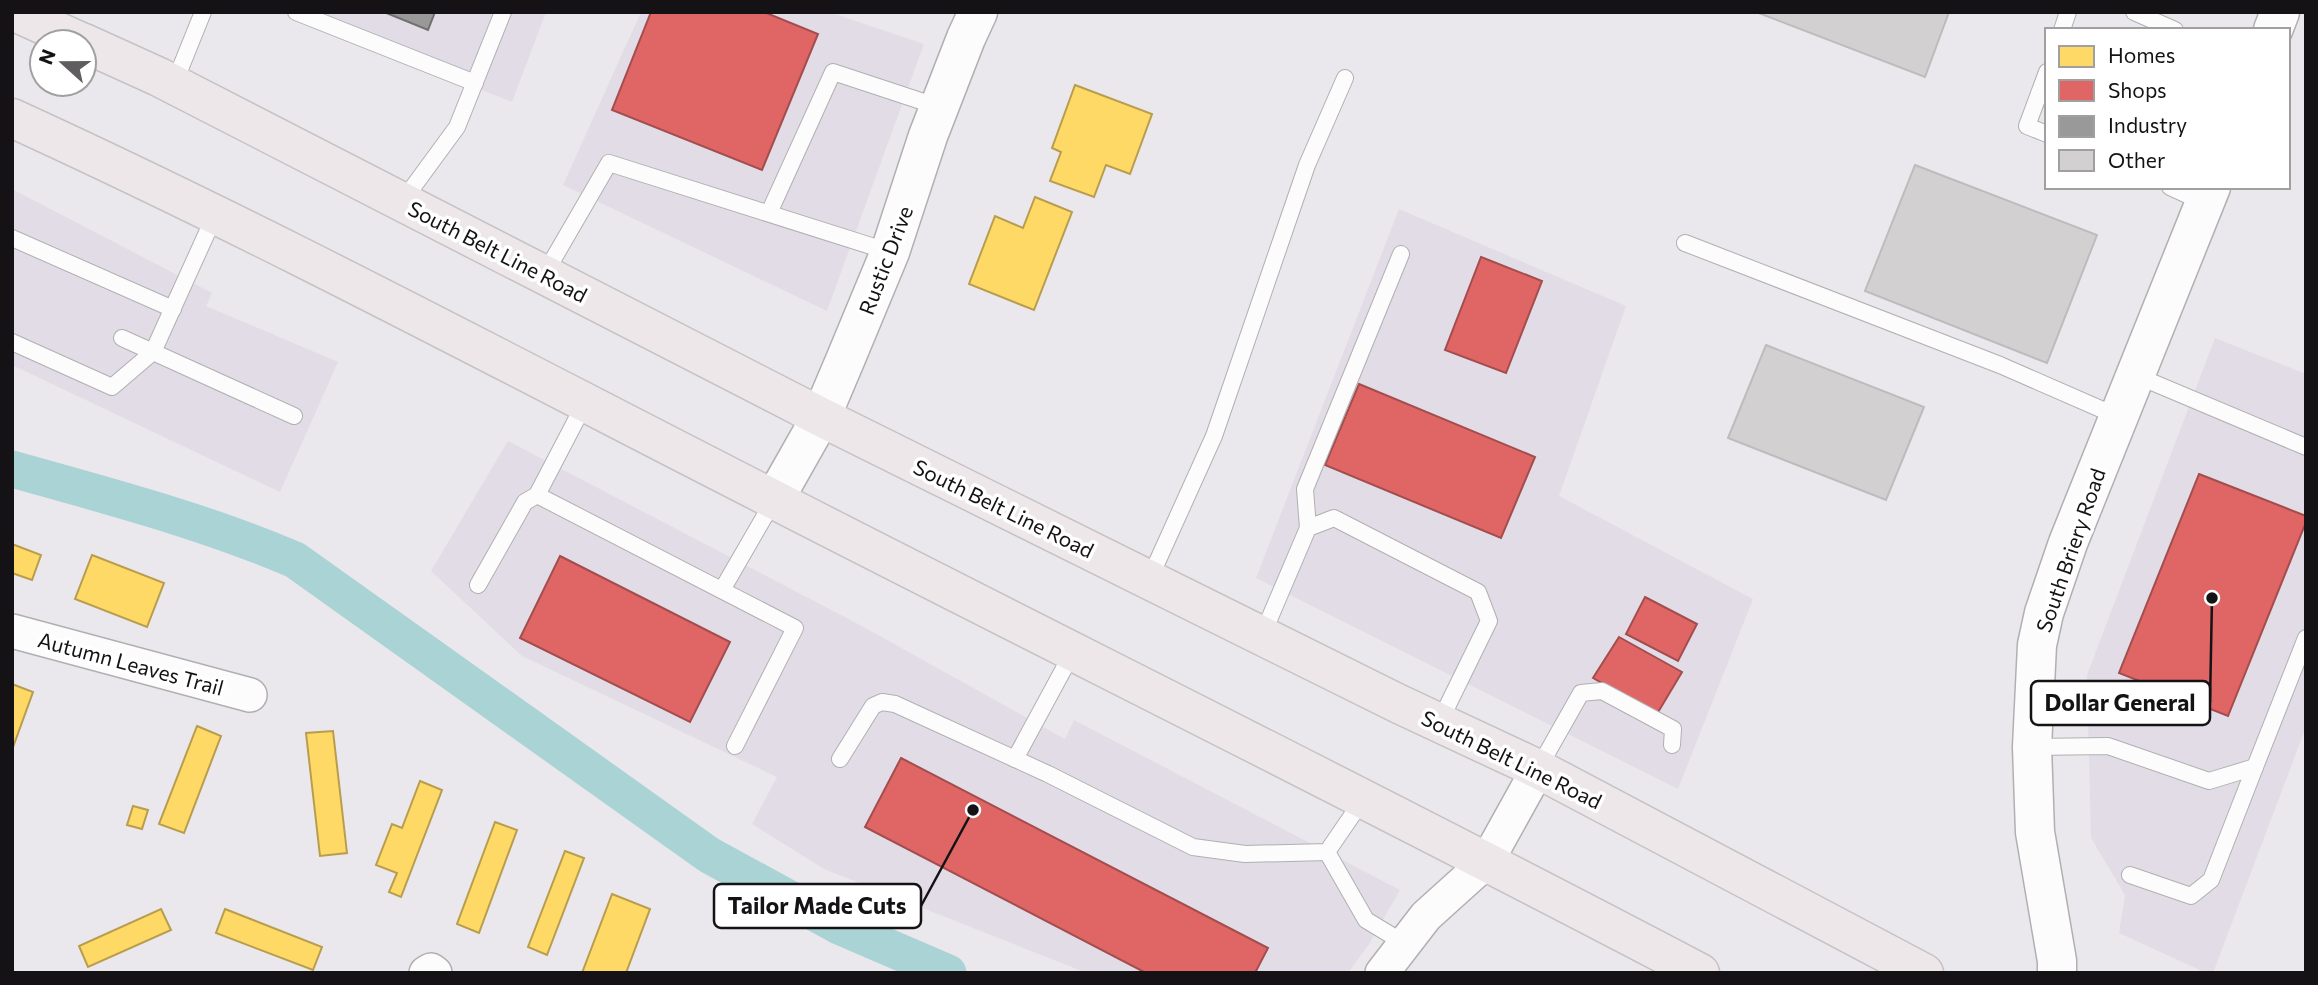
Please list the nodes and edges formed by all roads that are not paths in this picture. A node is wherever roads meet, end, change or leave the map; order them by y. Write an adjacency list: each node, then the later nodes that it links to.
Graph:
1 (15, 12): 7 (main road, South Belt Line Road)
2 (203, 12): 13 (lane)
3 (296, 12): 12 (lane)
4 (503, 12): 12 (lane)
5 (978, 12): 14 (street, Rustic Drive)
6 (2134, 12): 8 (lane)
7 (50, 28)
8 (2170, 28)
9 (98, 50): 13 (main road, South Belt Line Road)
10 (2045, 77): 16 (lane)
11 (1345, 78): 40 (lane)
12 (475, 83): 19 (lane)
13 (174, 84): 19 (main road, South Belt Line Road)
14 (939, 107): 20 (lane); 24 (street, Rustic Drive)
15 (12, 118): 21 (main road)
16 (2045, 133)
17 (2180, 189): 18 (lane)
18 (2208, 195): 31 (street, South Briery Road)
19 (402, 202): 26 (main road, South Belt Line Road)
20 (769, 213): 24 (lane); 26 (lane)
21 (215, 215): 27 (lane); 32 (main road)
22 (12, 238): 27 (lane)
23 (1685, 243): 35 (lane)
24 (890, 252): 34 (street, Rustic Drive)
25 (1401, 254): 39 (lane)
26 (544, 275): 34 (main road, South Belt Line Road)
27 (173, 309): 30 (lane)
28 (122, 338): 30 (lane)
29 (12, 342): 30 (lane)
30 (153, 352): 33 (lane)
31 (2135, 375): 35 (street, South Briery Road); 36 (lane)
32 (585, 403): 37 (lane); 38 (main road)
33 (294, 416)
34 (821, 417): 38 (street, Rustic Drive); 40 (main road, South Belt Line Road)
35 (2119, 417): 51 (street, South Briery Road)
36 (2306, 447)
37 (537, 495): 41 (lane); 42 (lane)
38 (774, 500): 42 (lane); 46 (main road)
39 (1308, 528): 44 (lane); 48 (lane)
40 (1149, 580): 44 (main road, South Belt Line Road)
41 (478, 585)
42 (722, 590): 50 (lane)
43 (12, 631): 47 (street, Autumn Leaves Trail)
44 (1262, 636): 48 (main road, South Belt Line Road)
45 (2306, 638): 54 (lane)
46 (1074, 650): 53 (lane); 56 (main road)
47 (250, 695)
48 (1439, 723): 55 (main road, South Belt Line Road)
49 (1672, 744): 55 (lane)
50 (735, 746)
51 (2032, 747): 54 (lane); 66 (street, South Briery Road)
52 (840, 759): 53 (lane)
53 (1015, 759): 57 (lane)
54 (2255, 767): 59 (lane)
55 (1538, 769): 58 (street); 65 (main road, South Belt Line Road)
56 (1364, 798): 57 (lane); 58 (main road)
57 (1327, 852): 60 (lane)
58 (1487, 860): 60 (street); 64 (main road)
59 (2130, 875)
60 (1404, 943): 63 (street)
61 (426, 973): 62 (street)
62 (435, 973)
63 (1382, 973)
64 (1700, 973)
65 (1924, 973)
66 (2057, 973)

